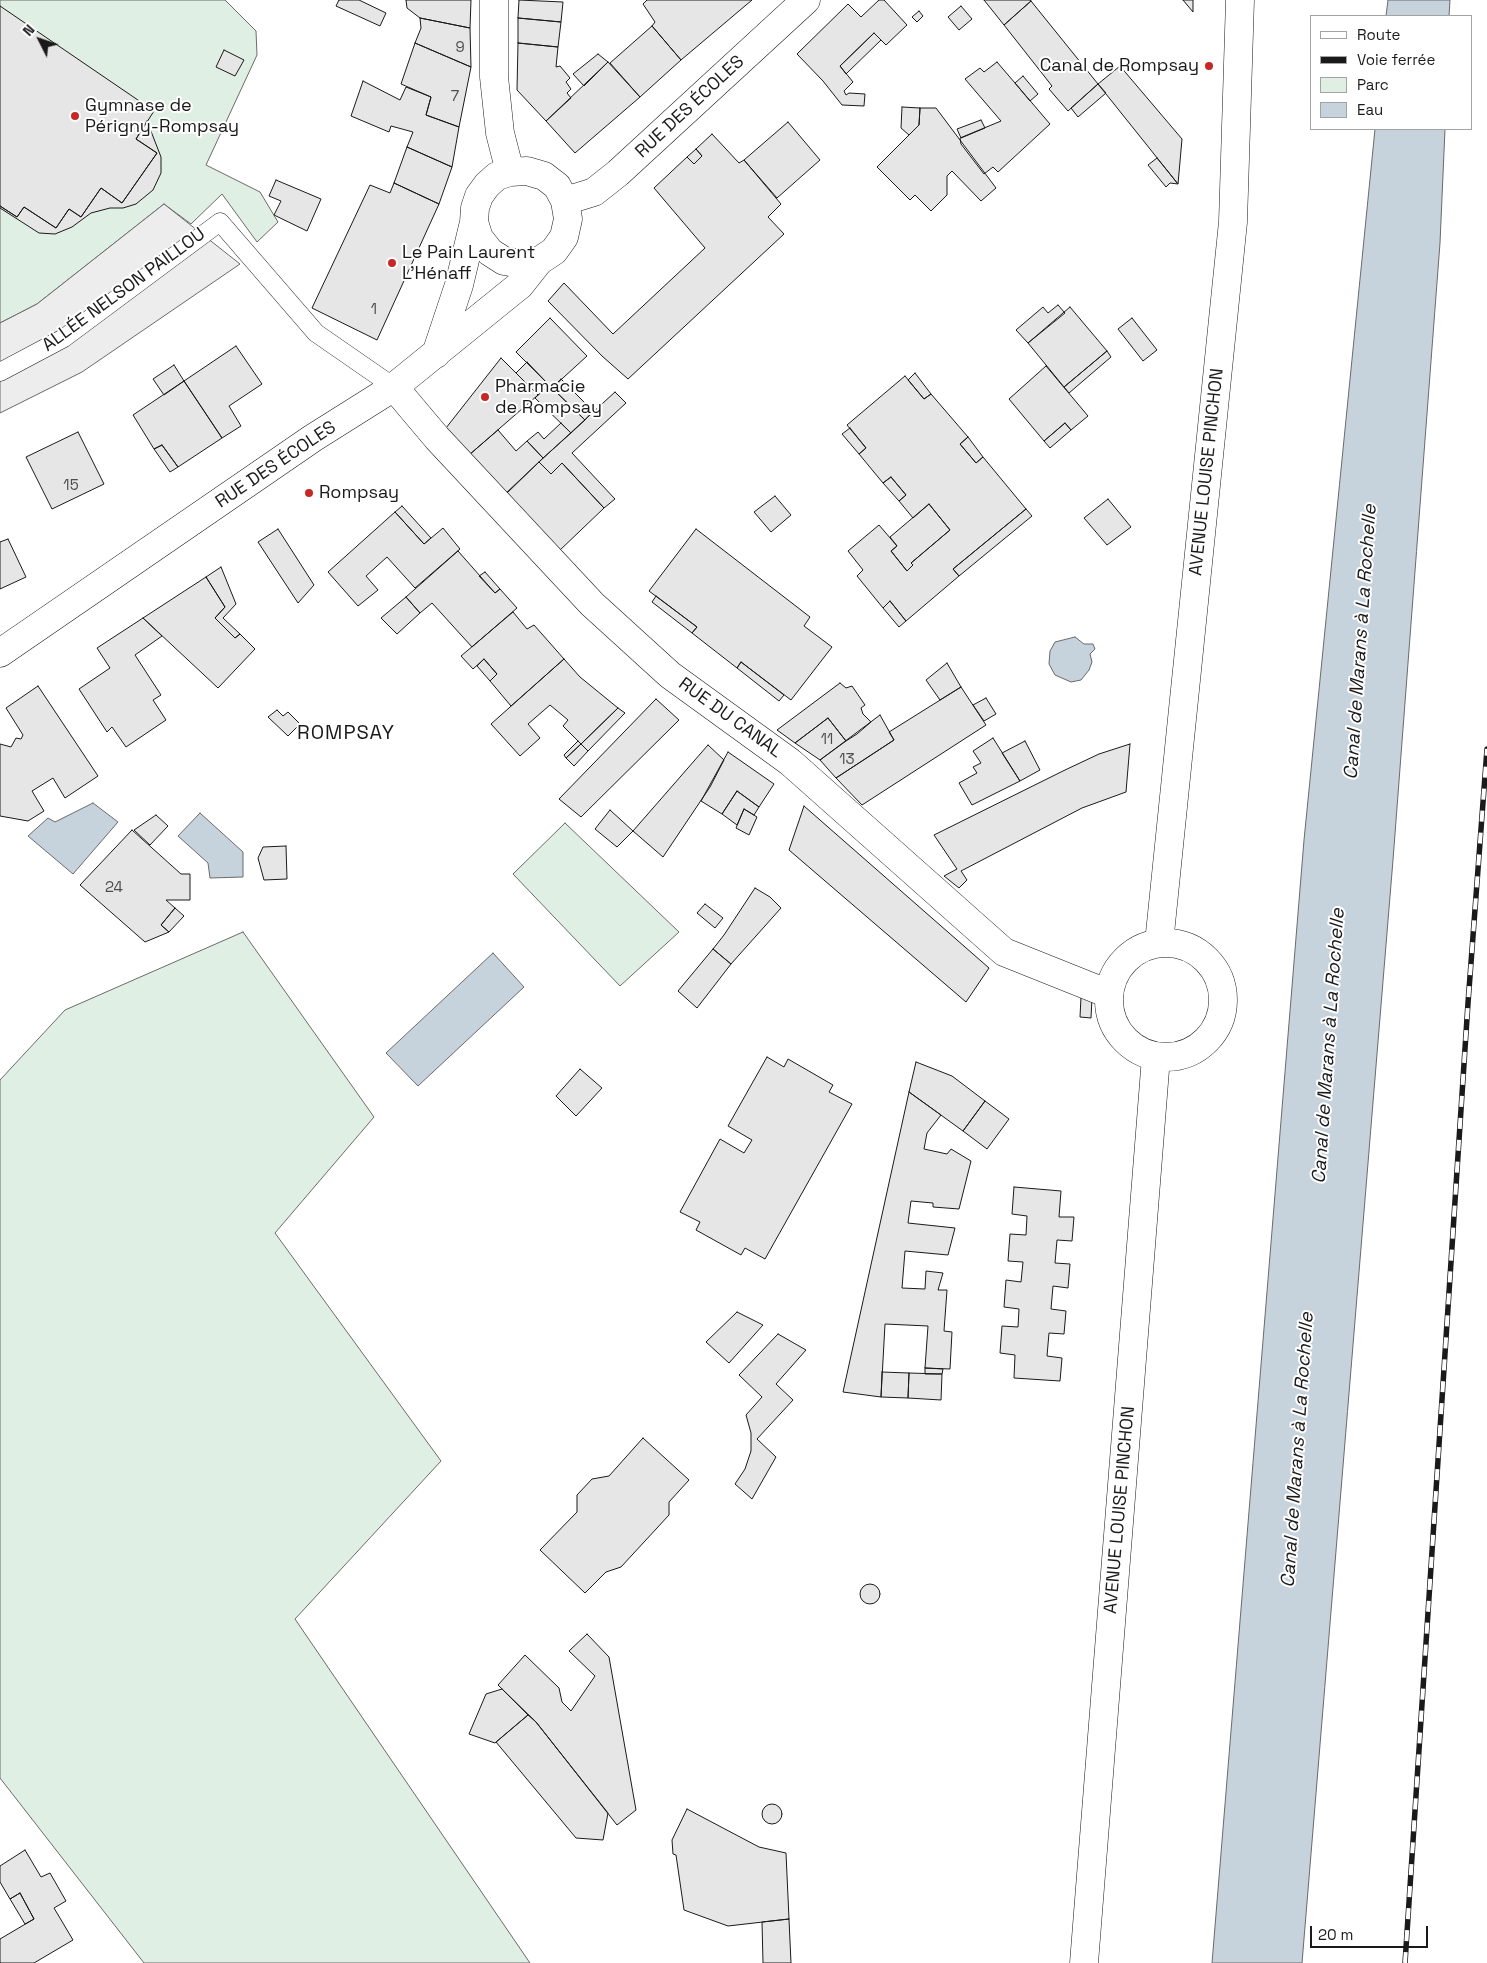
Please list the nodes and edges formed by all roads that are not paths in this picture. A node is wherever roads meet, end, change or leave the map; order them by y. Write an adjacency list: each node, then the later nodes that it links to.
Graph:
1 (494, 0): 4 (street)
2 (806, 0): 5 (street, RUE DES ÉCOLES)
3 (1240, 0): 12 (street, AVENUE LOUISE PINCHON)
4 (510, 172): 5 (street); 6 (street)
5 (565, 201): 7 (street)
6 (474, 222): 7 (street); 8 (street)
7 (539, 261): 8 (street, RUE DES ÉCOLES)
8 (436, 354): 10 (street, RUE DES ÉCOLES)
9 (0, 372): 10 (lane, ALLÉE NELSON PAILLOU)
10 (394, 387): 11 (street, RUE DES ÉCOLES); 13 (street, RUE DU CANAL)
11 (0, 654)
12 (1159, 943): 13 (street); 14 (street)
13 (1109, 994): 14 (street)
14 (1156, 1057): 15 (street, AVENUE LOUISE PINCHON)
15 (1084, 1963)

